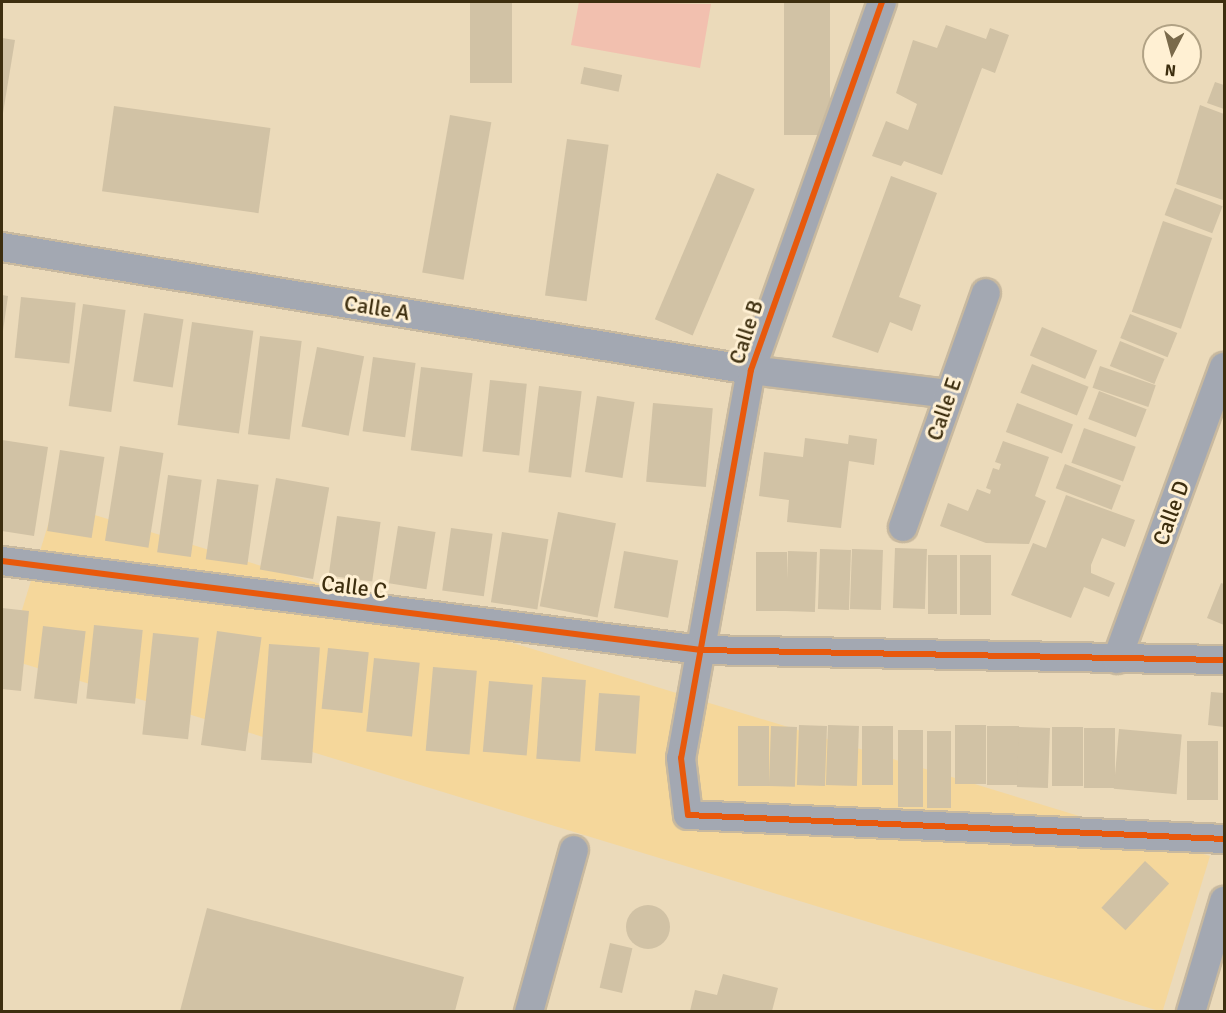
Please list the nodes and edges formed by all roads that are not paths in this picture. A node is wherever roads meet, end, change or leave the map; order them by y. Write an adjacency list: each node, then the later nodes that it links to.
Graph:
1 (882, 2): 5 (street, Calle B)
2 (2, 247): 5 (street, Calle A)
3 (986, 293): 6 (street, Calle E)
4 (1224, 367): 10 (street, Calle D)
5 (751, 370): 6 (street, Calle A); 9 (street, Calle B)
6 (949, 394): 7 (street, Calle E)
7 (903, 527)
8 (2, 561): 9 (street, Calle C)
9 (701, 650): 10 (street, Calle C); 12 (street, Calle B)
10 (1117, 659): 11 (street, Calle C)
11 (1224, 660)
12 (1224, 839)
13 (574, 850): 15 (street)
14 (1224, 901): 16 (street)
15 (529, 1011)
16 (1191, 1011)

